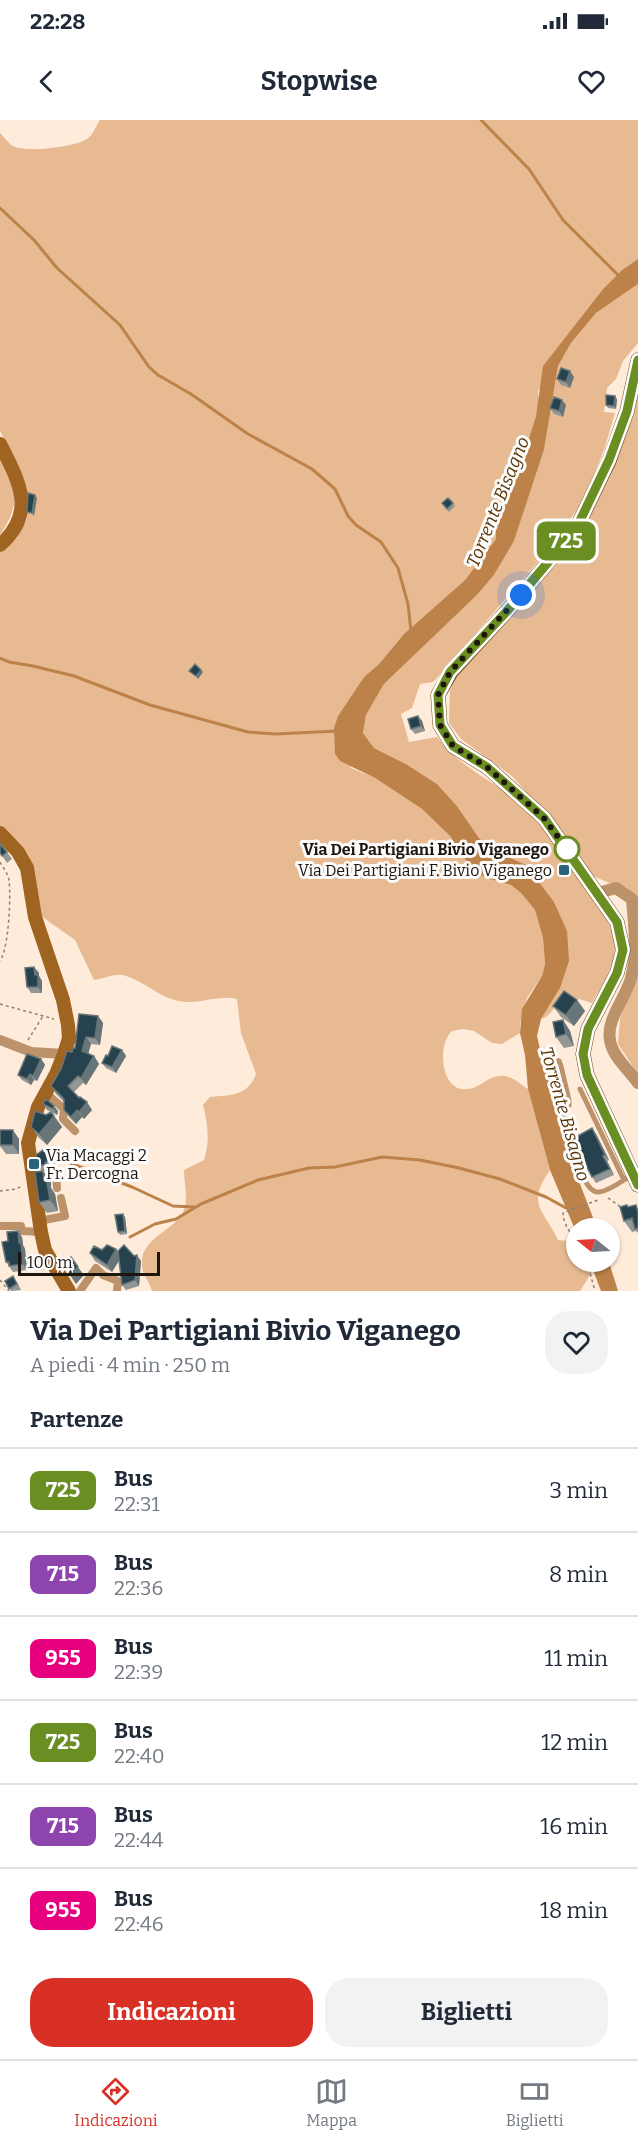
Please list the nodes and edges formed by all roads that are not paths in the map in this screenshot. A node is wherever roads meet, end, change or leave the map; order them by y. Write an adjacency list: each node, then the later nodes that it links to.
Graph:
1 (638, 360): 5 (main road)
2 (0, 444): 3 (main road)
3 (0, 545)
4 (0, 833): 7 (main road)
5 (598, 893): 8 (street); 13 (main road)
6 (0, 1040): 7 (street)
7 (64, 1054): 10 (main road)
8 (638, 1083)
9 (580, 1089): 13 (lane)
10 (46, 1093): 12 (street); 14 (main road)
11 (562, 1097): 13 (lane)
12 (75, 1131)
13 (632, 1180)
14 (29, 1183): 15 (street); 18 (main road)
15 (57, 1188)
16 (61, 1198): 18 (street)
17 (0, 1226): 18 (street)
18 (40, 1226): 19 (main road)
19 (69, 1291)
20 (80, 1291): 21 (street)
21 (117, 1291)

